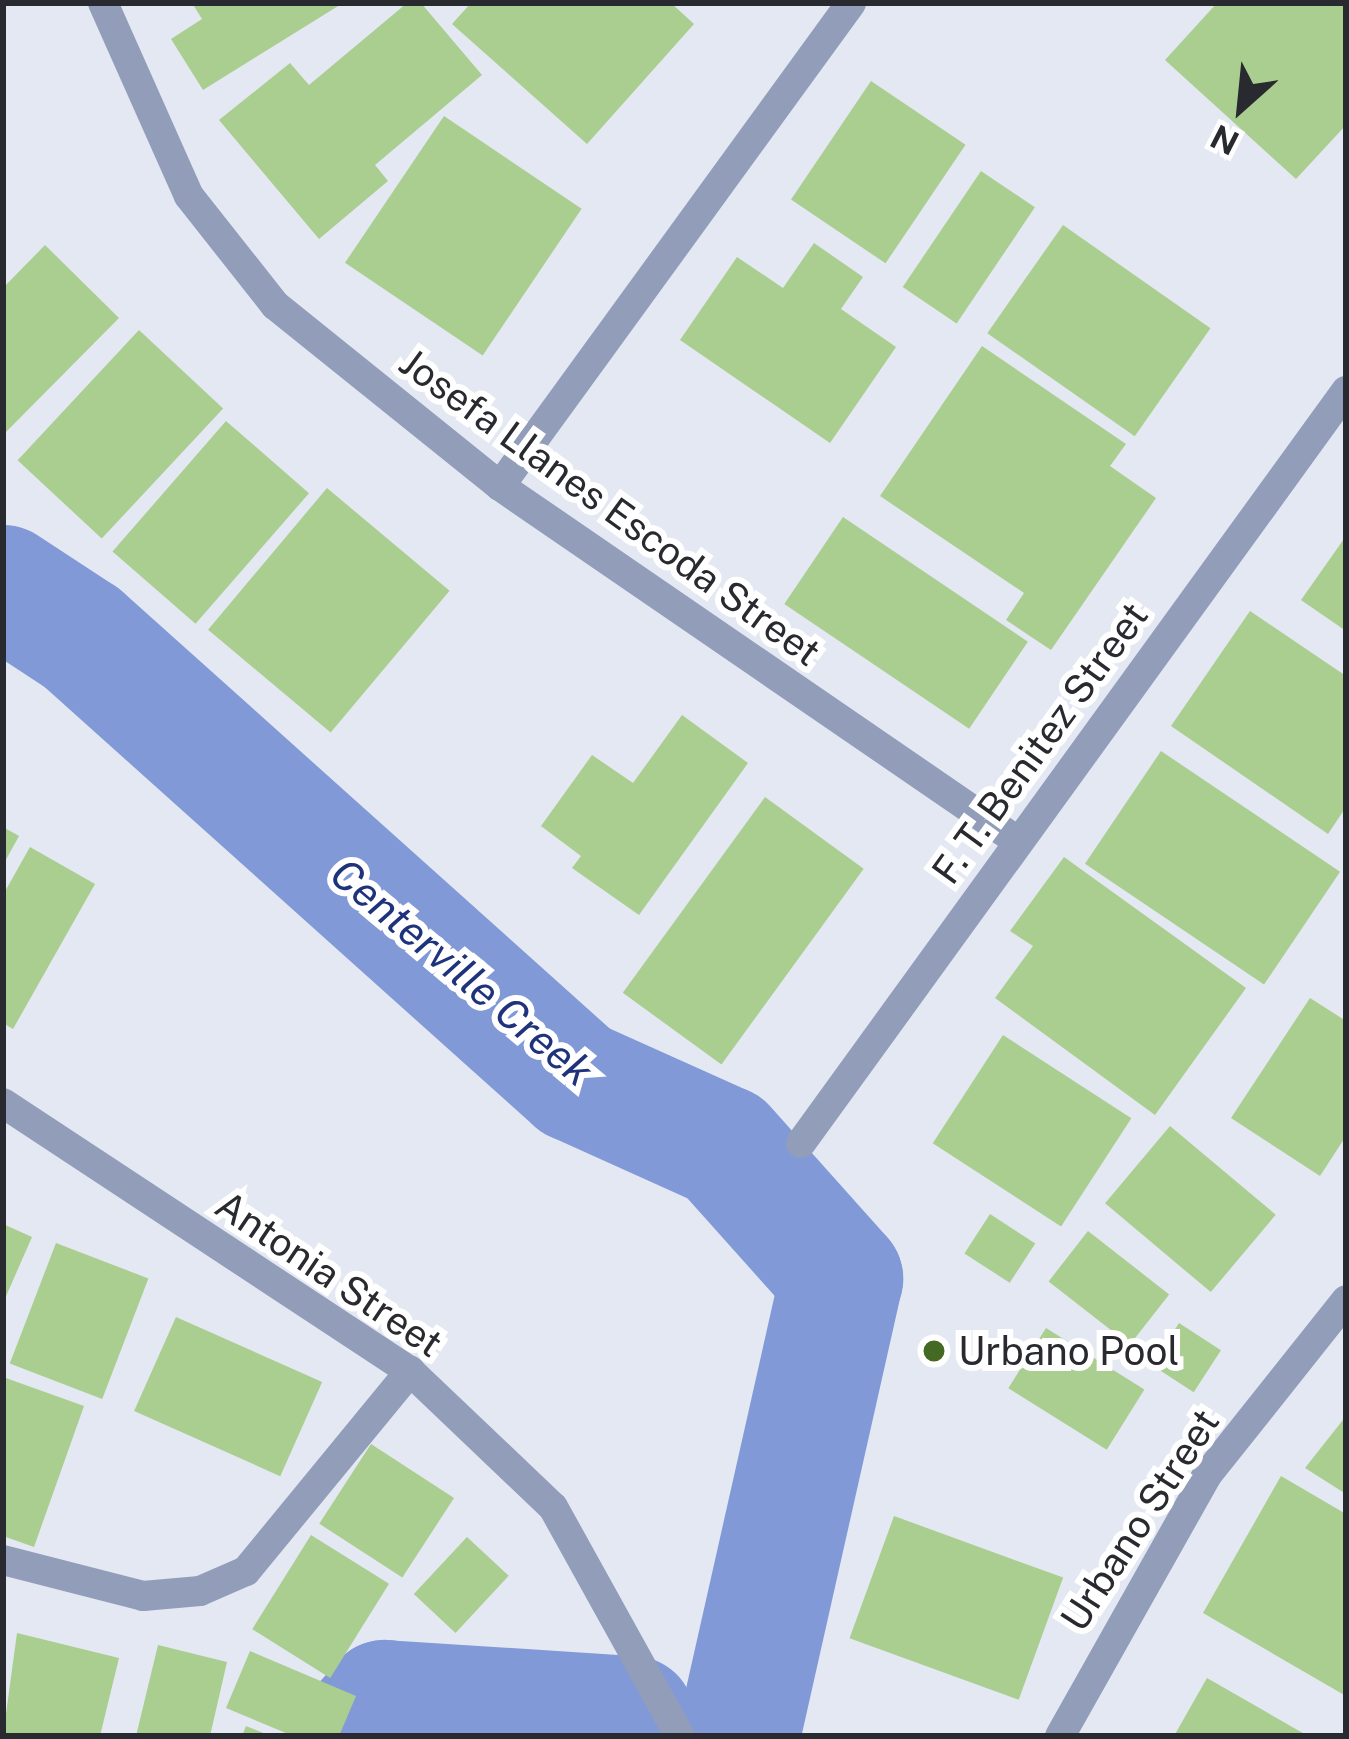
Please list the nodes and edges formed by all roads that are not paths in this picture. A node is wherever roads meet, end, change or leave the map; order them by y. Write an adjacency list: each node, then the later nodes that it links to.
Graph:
1 (103, 3): 4 (street, Josefa Llanes Escoda Street)
2 (850, 3): 4 (street)
3 (1346, 391): 5 (street, F. T. Benitez Street)
4 (500, 486): 5 (street, Josefa Llanes Escoda Street)
5 (1016, 840): 7 (street, F. T. Benitez Street)
6 (3, 1103): 9 (street, Antonia Street)
7 (801, 1143)
8 (1346, 1300): 12 (street, Urbano Street)
9 (410, 1371): 10 (street); 11 (street, Antonia Street)
10 (3, 1560)
11 (680, 1736)
12 (1060, 1736)

